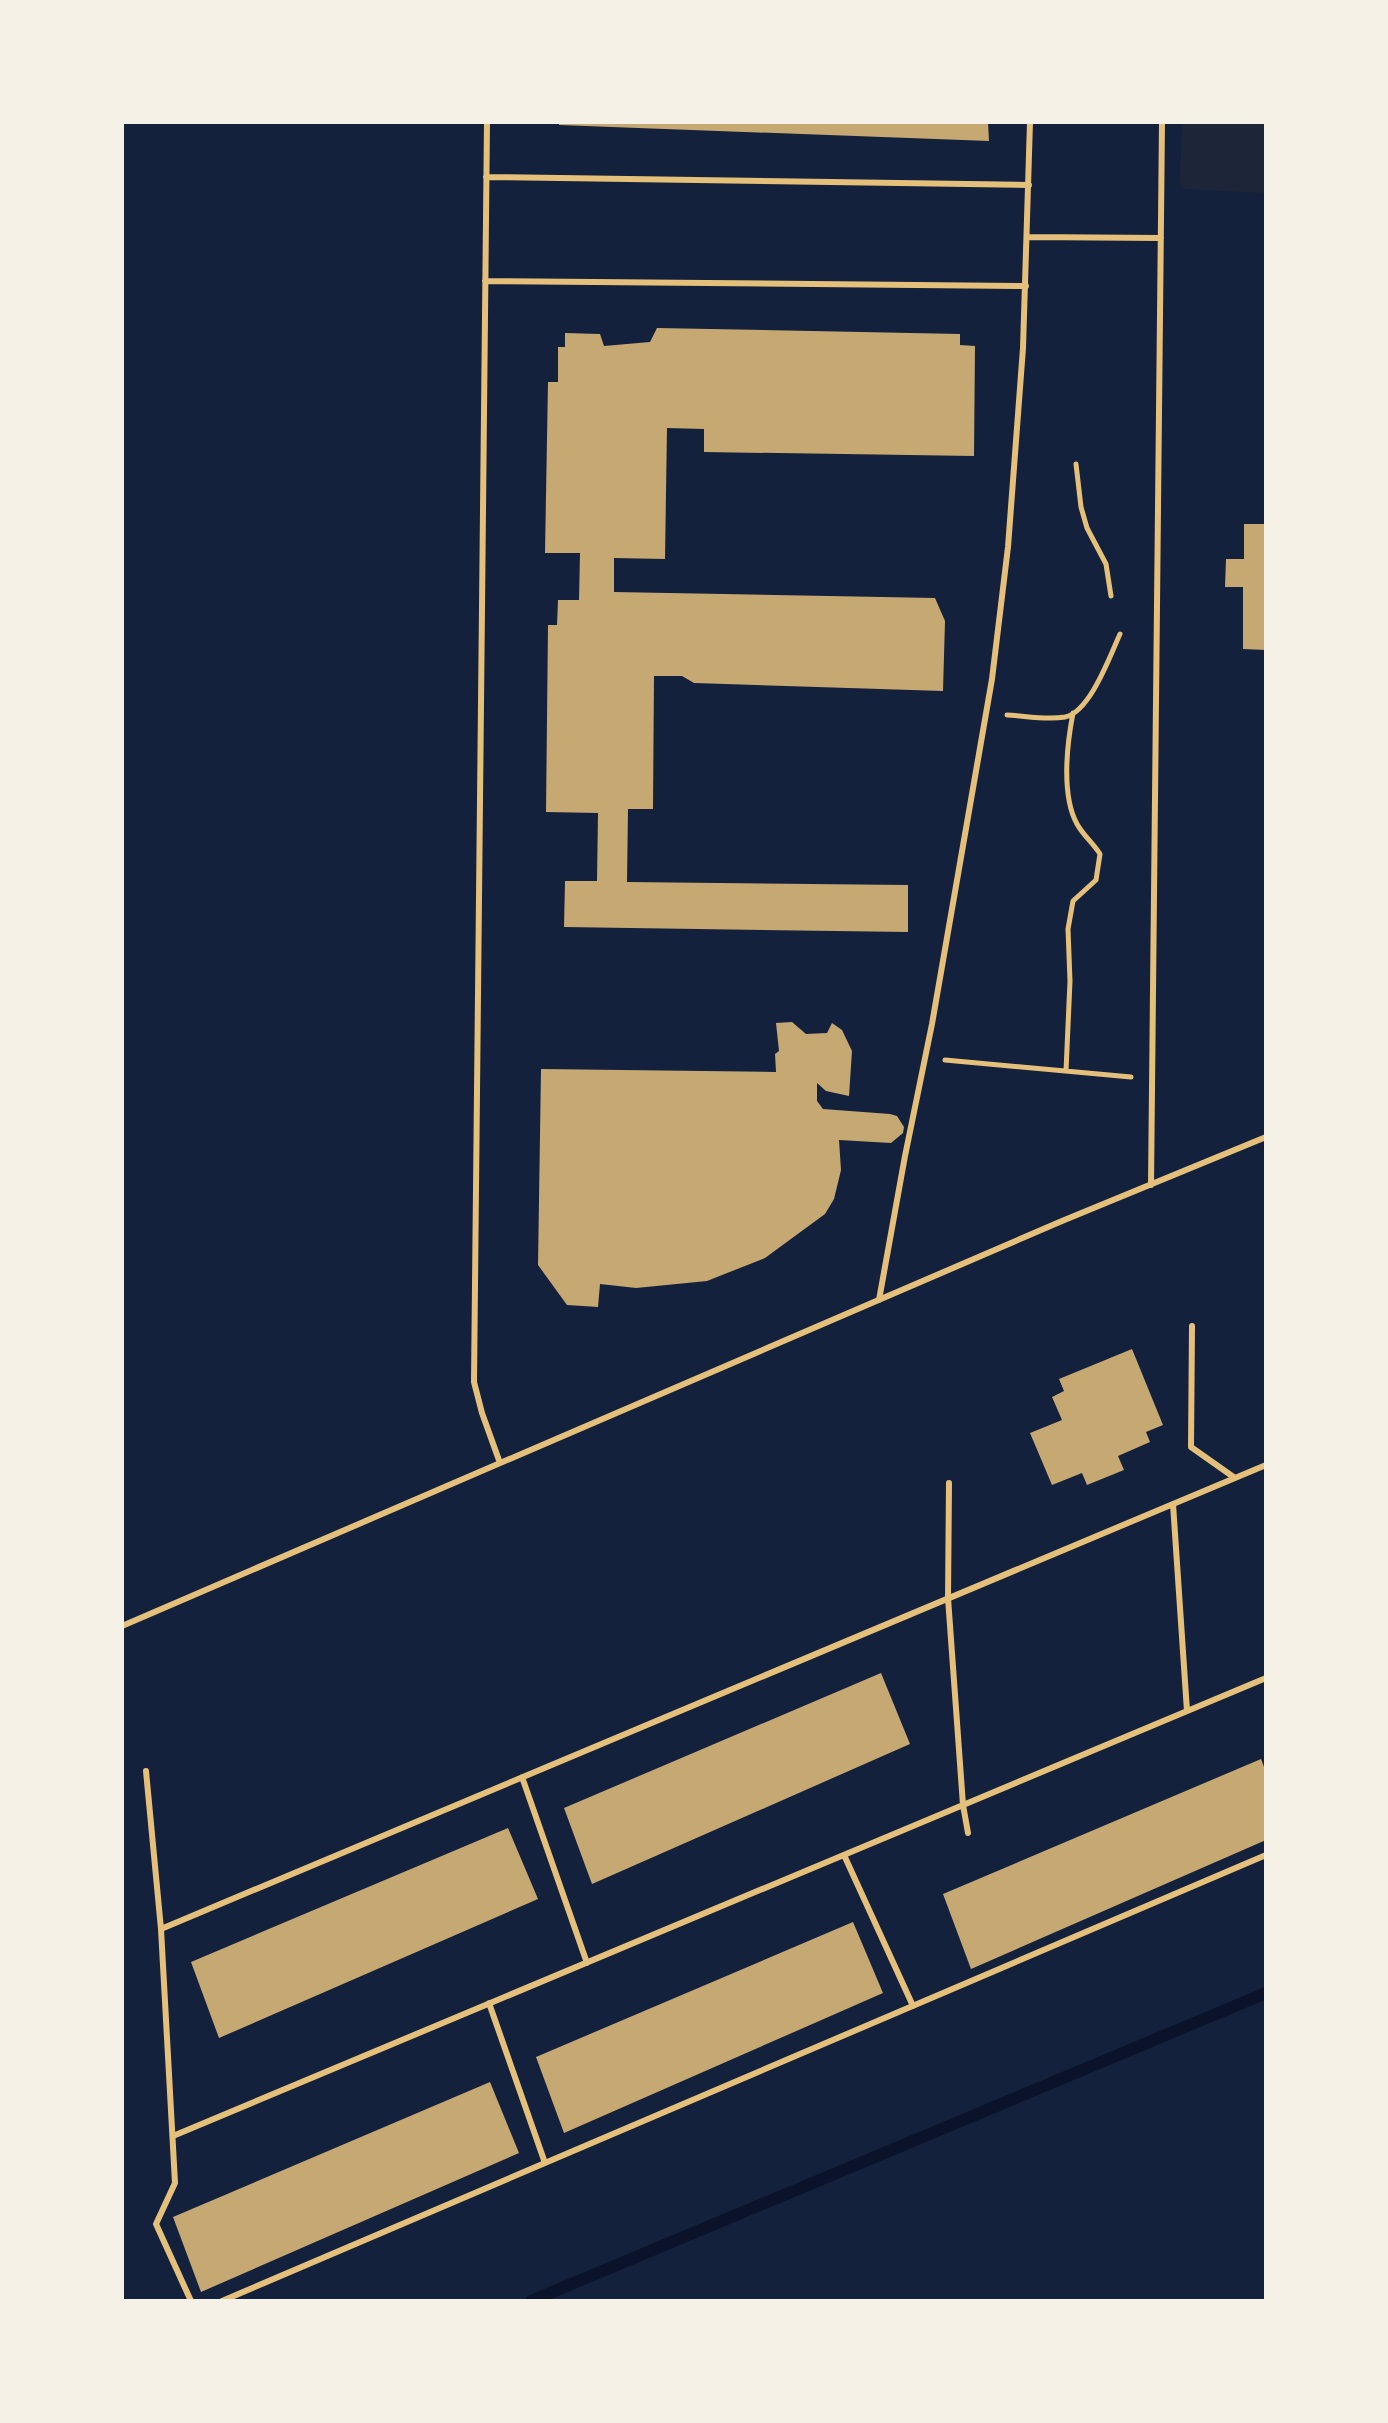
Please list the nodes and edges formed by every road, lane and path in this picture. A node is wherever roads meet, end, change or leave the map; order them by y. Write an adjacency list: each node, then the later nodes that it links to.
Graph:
1 (487, 122): 4 (lane)
2 (1030, 122): 5 (lane)
3 (1162, 122): 7 (lane)
4 (486, 177): 5 (lane); 8 (lane)
5 (1029, 185): 6 (lane)
6 (1028, 237): 7 (lane); 9 (lane)
7 (1161, 238): 17 (lane)
8 (485, 281): 9 (lane); 22 (lane)
9 (1026, 286): 14 (lane)
10 (1076, 464): 11 (path)
11 (1111, 596)
12 (1120, 634): 13 (path)
13 (1073, 713): 14 (path); 16 (path)
14 (986, 714): 15 (lane)
15 (925, 1059): 16 (path); 20 (lane)
16 (1066, 1071): 17 (path)
17 (1152, 1079): 19 (lane)
18 (1266, 1137): 19 (lane)
19 (1151, 1185): 20 (lane)
20 (879, 1300): 22 (lane)
21 (1192, 1326): 24 (lane)
22 (500, 1463): 28 (lane)
23 (1266, 1465): 24 (lane)
24 (1235, 1478): 26 (lane)
25 (949, 1483): 27 (lane)
26 (1173, 1504): 27 (lane); 30 (lane)
27 (948, 1598): 32 (lane); 33 (lane)
28 (122, 1626)
29 (1266, 1678): 30 (lane)
30 (1187, 1711): 33 (lane)
31 (146, 1771): 37 (lane)
32 (522, 1777): 37 (lane); 38 (lane)
33 (963, 1805): 34 (lane); 35 (lane)
34 (968, 1833)
35 (844, 1855): 38 (lane); 40 (lane)
36 (1266, 1855): 40 (lane)
37 (161, 1929): 41 (lane)
38 (587, 1963): 39 (lane)
39 (489, 2003): 41 (lane); 42 (lane)
40 (913, 2006): 42 (lane)
41 (173, 2136): 43 (lane)
42 (545, 2163): 44 (lane)
43 (191, 2301)
44 (222, 2301)

